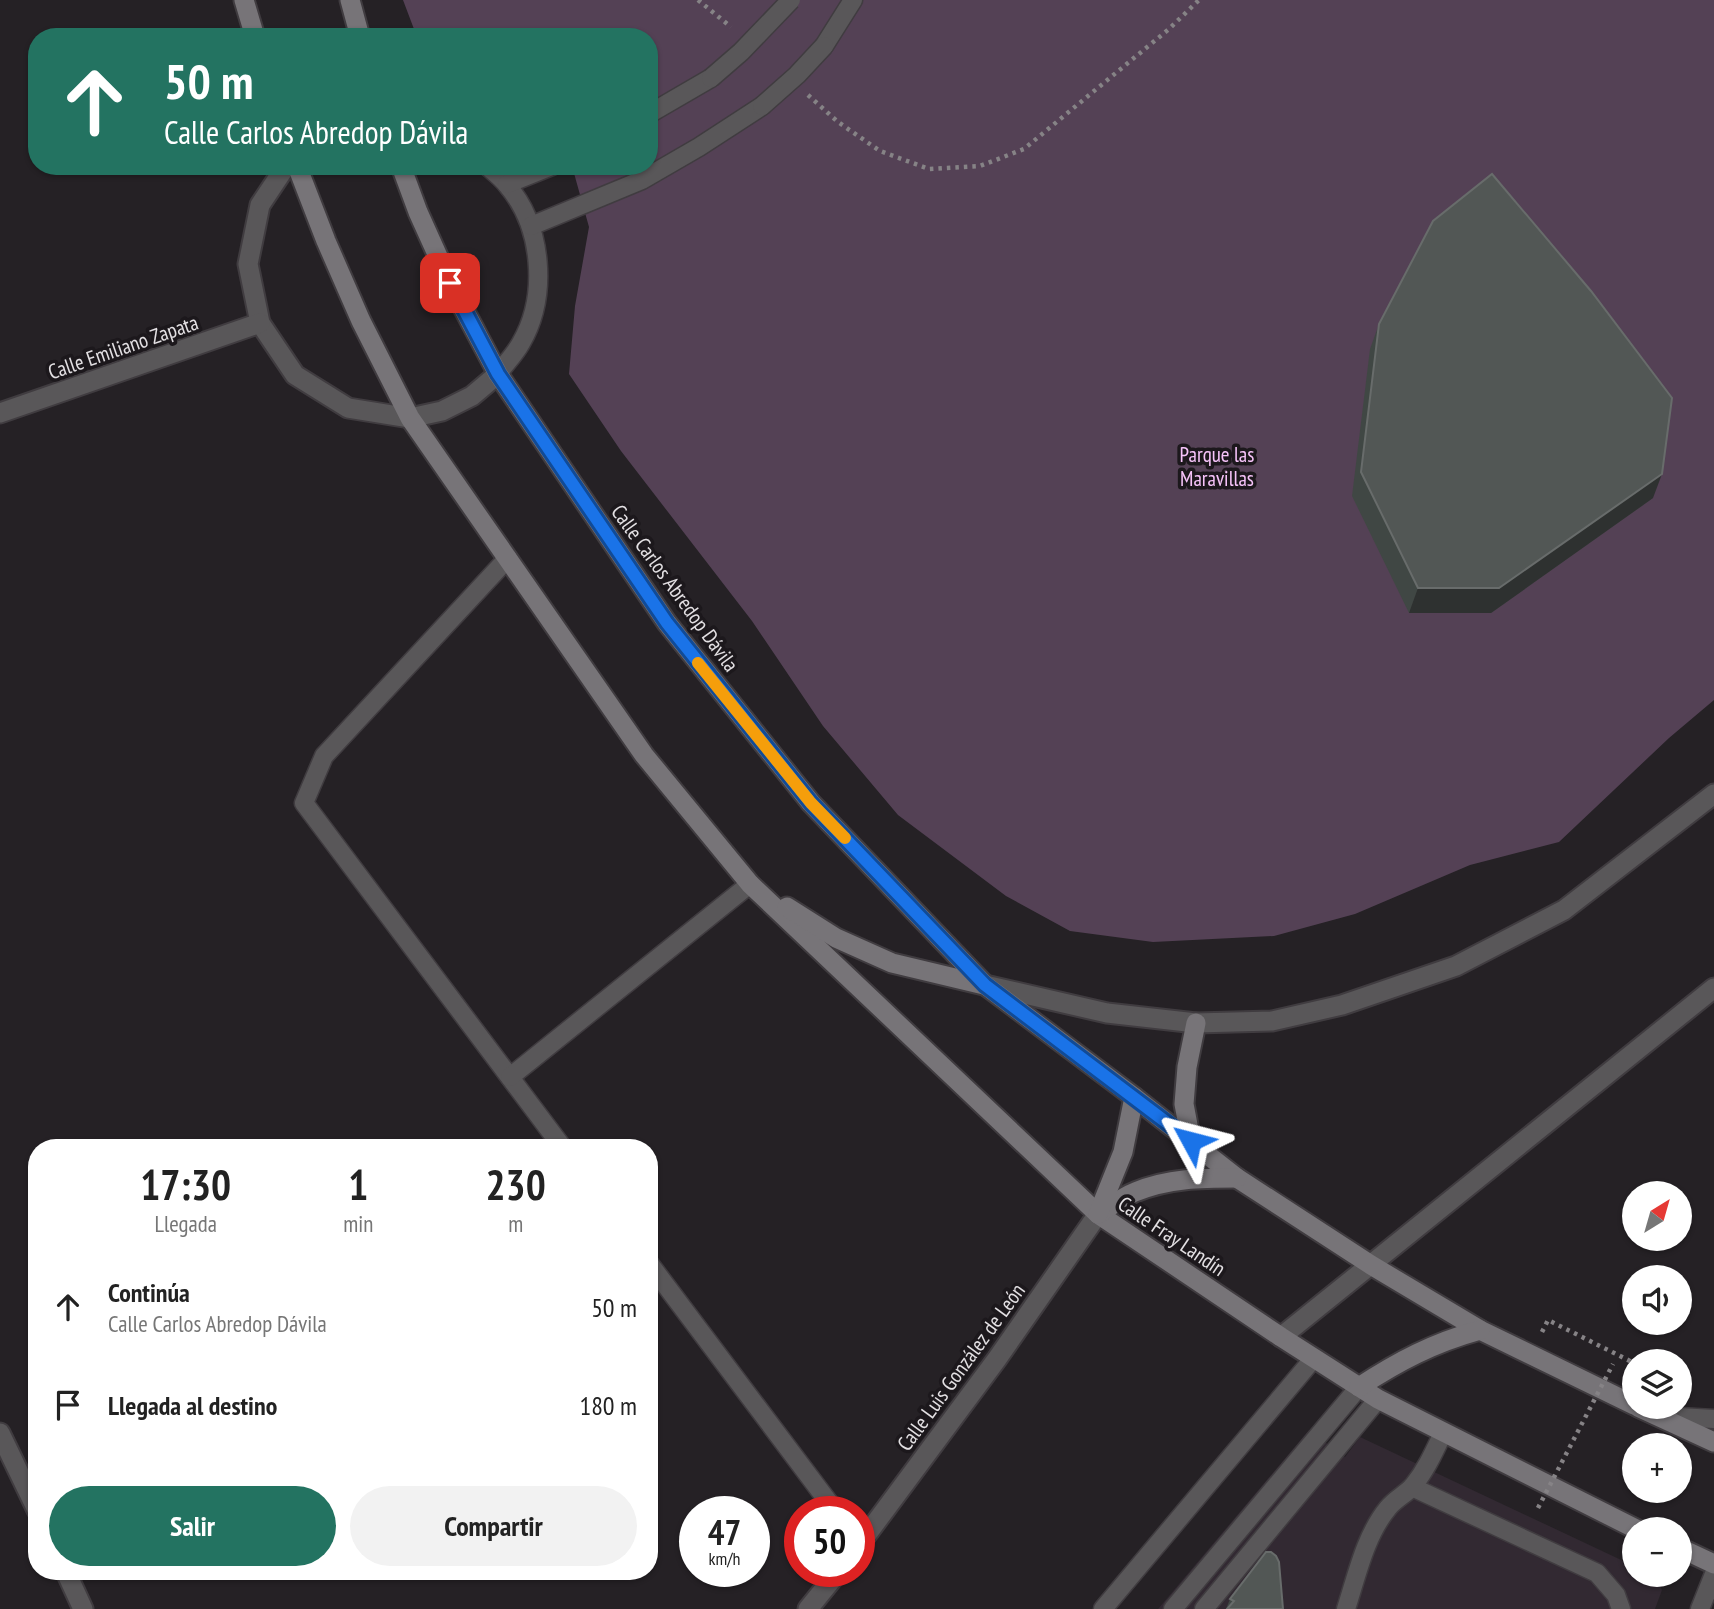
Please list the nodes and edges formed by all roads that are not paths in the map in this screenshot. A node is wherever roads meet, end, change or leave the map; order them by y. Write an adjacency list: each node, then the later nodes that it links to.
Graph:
1 (244, 0): 5 (main road)
2 (349, 0): 6 (main road)
3 (791, 0): 7 (lane, bridge)
4 (853, 0): 8 (lane, bridge)
5 (252, 28)
6 (357, 28)
7 (658, 109)
8 (658, 171)
9 (280, 175): 17 (street)
10 (300, 175): 20 (main road)
11 (404, 175): 18 (main road, Calle Carlos Abredop Dávila)
12 (497, 175): 15 (lane)
13 (530, 175): 15 (lane)
14 (651, 175): 16 (lane, bridge)
15 (507, 184): 16 (lane)
16 (531, 226): 18 (lane)
17 (260, 323): 19 (street, Calle Emiliano Zapata); 20 (street)
18 (498, 374): 20 (street); 24 (main road, Calle Carlos Abredop Dávila)
19 (0, 412)
20 (411, 418): 21 (main road)
21 (508, 558): 23 (main road); 27 (lane)
22 (1714, 794): 26 (street)
23 (750, 884): 24 (main road); 27 (lane); 32 (main road, Calle Fray Landín)
24 (985, 985): 26 (street); 28 (main road)
25 (1714, 988): 33 (street)
26 (1196, 1023): 30 (main road)
27 (510, 1077): 29 (lane)
28 (1134, 1097): 30 (main road); 32 (main road)
29 (556, 1139)
30 (1191, 1141): 31 (main road)
31 (1237, 1178): 32 (main road); 33 (main road)
32 (1098, 1214): 36 (main road, Calle Fray Landín); 51 (street, Calle Luis González de León)
33 (1371, 1265): 35 (main road); 36 (street)
34 (658, 1275): 49 (lane)
35 (1480, 1330): 38 (main road); 40 (main road)
36 (1281, 1337): 37 (main road, Calle Fray Landín)
37 (1314, 1358): 38 (main road, Calle Fray Landín); 59 (lane)
38 (1359, 1387): 39 (main road, Calle Fray Landín); 60 (lane)
39 (1378, 1399): 45 (main road, Calle Fray Landín); 61 (lane)
40 (1622, 1399)
41 (1692, 1418): 43 (lane)
42 (1664, 1419): 46 (main road)
43 (1714, 1419)
44 (0, 1433): 48 (street)
45 (1443, 1433): 47 (lane); 50 (main road, Calle Fray Landín)
46 (1714, 1442)
47 (1412, 1488): 62 (lane); 63 (lane)
48 (28, 1491)
49 (824, 1496)
50 (1622, 1522)
51 (875, 1524)
52 (1692, 1554): 53 (main road)
53 (1714, 1564)
54 (1714, 1574): 64 (lane)
55 (70, 1580): 57 (street)
56 (826, 1587): 58 (street)
57 (83, 1609)
58 (808, 1609)
59 (1103, 1609)
60 (1173, 1609)
61 (1204, 1609)
62 (1346, 1609)
63 (1621, 1609)
64 (1700, 1609)

